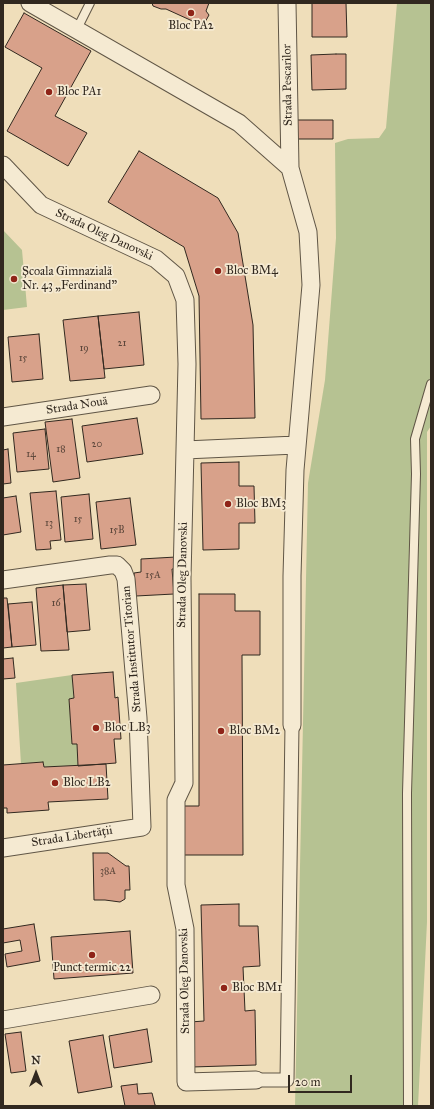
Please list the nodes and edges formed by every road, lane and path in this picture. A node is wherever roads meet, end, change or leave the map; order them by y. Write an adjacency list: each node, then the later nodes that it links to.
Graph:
1 (30, 3): 4 (street)
2 (90, 3): 4 (lane)
3 (287, 3): 6 (street, Strada Pescarilor)
4 (77, 29): 6 (street)
5 (3, 165): 11 (street, Strada Oleg Danovski)
6 (290, 168): 10 (street, Strada Pescarilor)
7 (431, 384): 19 (lane)
8 (152, 395): 9 (street, Strada Nouă)
9 (3, 417)
10 (296, 445): 11 (street); 13 (street, Strada Pescarilor)
11 (186, 450): 18 (street, Strada Oleg Danovski)
12 (3, 580): 14 (street, Strada Institutor Titorian)
13 (292, 726): 18 (street)
14 (142, 827): 15 (street, Strada Libertății)
15 (3, 848)
16 (151, 995): 17 (street)
17 (3, 1020)
18 (256, 1080)
19 (408, 1106)

